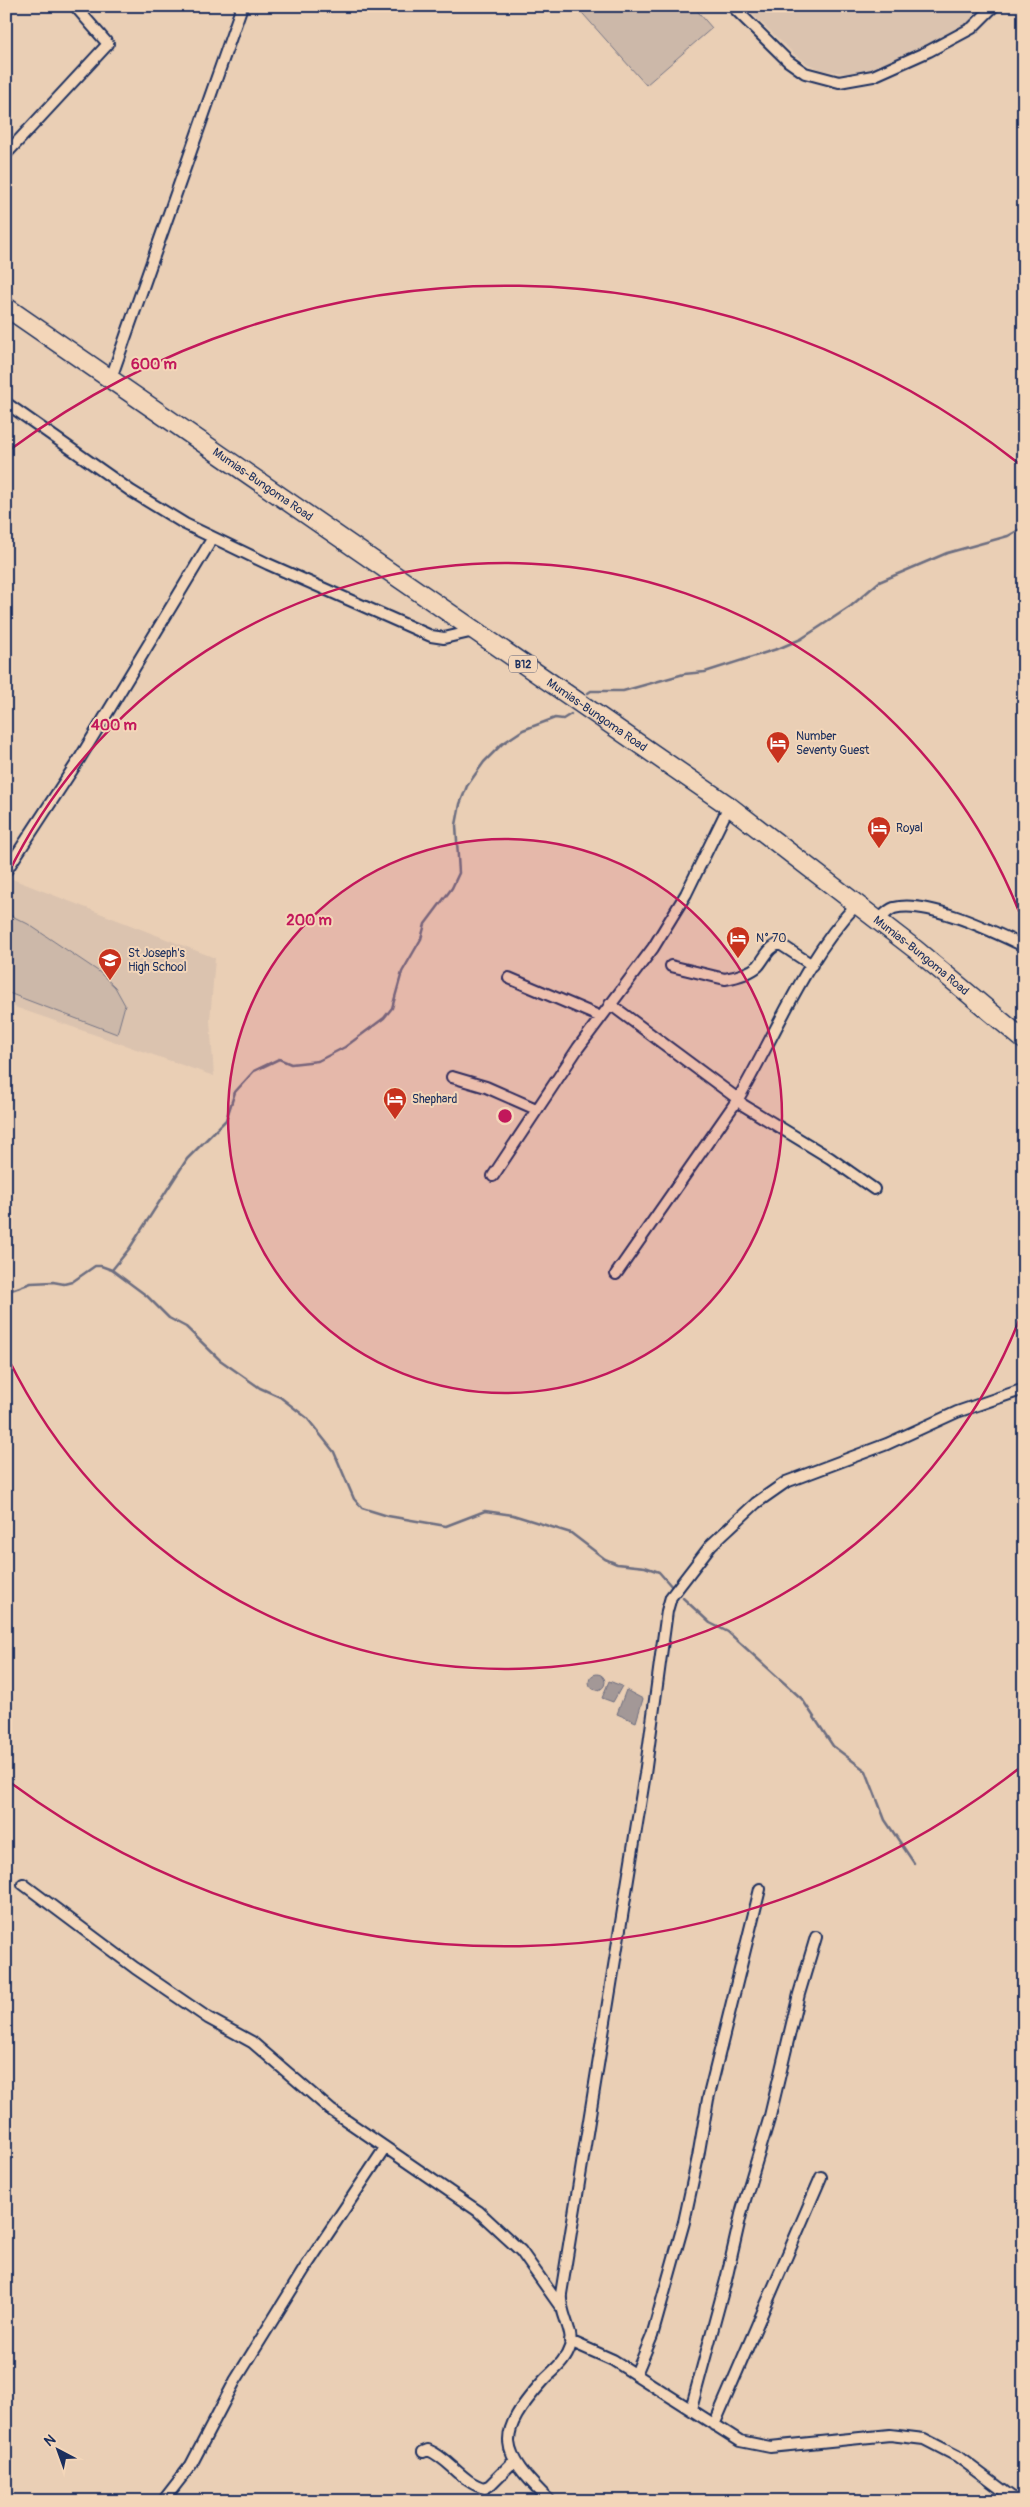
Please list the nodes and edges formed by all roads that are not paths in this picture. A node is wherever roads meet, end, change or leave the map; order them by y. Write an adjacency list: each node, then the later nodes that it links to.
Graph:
1 (74, 6): 5 (street)
2 (242, 6): 7 (street)
3 (732, 6): 4 (street)
4 (994, 6)
5 (6, 154)
6 (6, 308): 7 (highway, Mumias-Bungoma Road / B12)
7 (110, 381): 10 (highway, Mumias-Bungoma Road / B12)
8 (6, 403): 9 (street)
9 (212, 539): 10 (street); 12 (street)
10 (474, 631): 11 (highway, Mumias-Bungoma Road / B12)
11 (729, 806): 13 (highway, Mumias-Bungoma Road / B12); 19 (street)
12 (6, 871)
13 (858, 903): 14 (highway, Mumias-Bungoma Road / B12); 16 (street)
14 (879, 920): 15 (street); 21 (highway, Mumias-Bungoma Road / B12)
15 (1024, 946)
16 (812, 965): 17 (street); 23 (street)
17 (671, 966)
18 (509, 978): 20 (street)
19 (610, 1004): 20 (street); 23 (street)
20 (601, 1017): 24 (street)
21 (1024, 1040)
22 (452, 1077): 24 (street)
23 (738, 1099): 26 (street); 27 (street)
24 (536, 1109): 25 (street)
25 (493, 1176)
26 (874, 1189)
27 (616, 1274)
28 (1024, 1389): 34 (street)
29 (23, 1884): 32 (street)
30 (760, 1889): 36 (street)
31 (816, 1937): 37 (street)
32 (385, 2148): 34 (street); 41 (street)
33 (821, 2177): 38 (street)
34 (560, 2306): 35 (street)
35 (570, 2341): 36 (street); 40 (street)
36 (636, 2374): 37 (street)
37 (691, 2409): 38 (street)
38 (714, 2426): 43 (street)
39 (423, 2452): 40 (street)
40 (514, 2460): 42 (street)
41 (163, 2501)
42 (550, 2501)
43 (1017, 2501)

